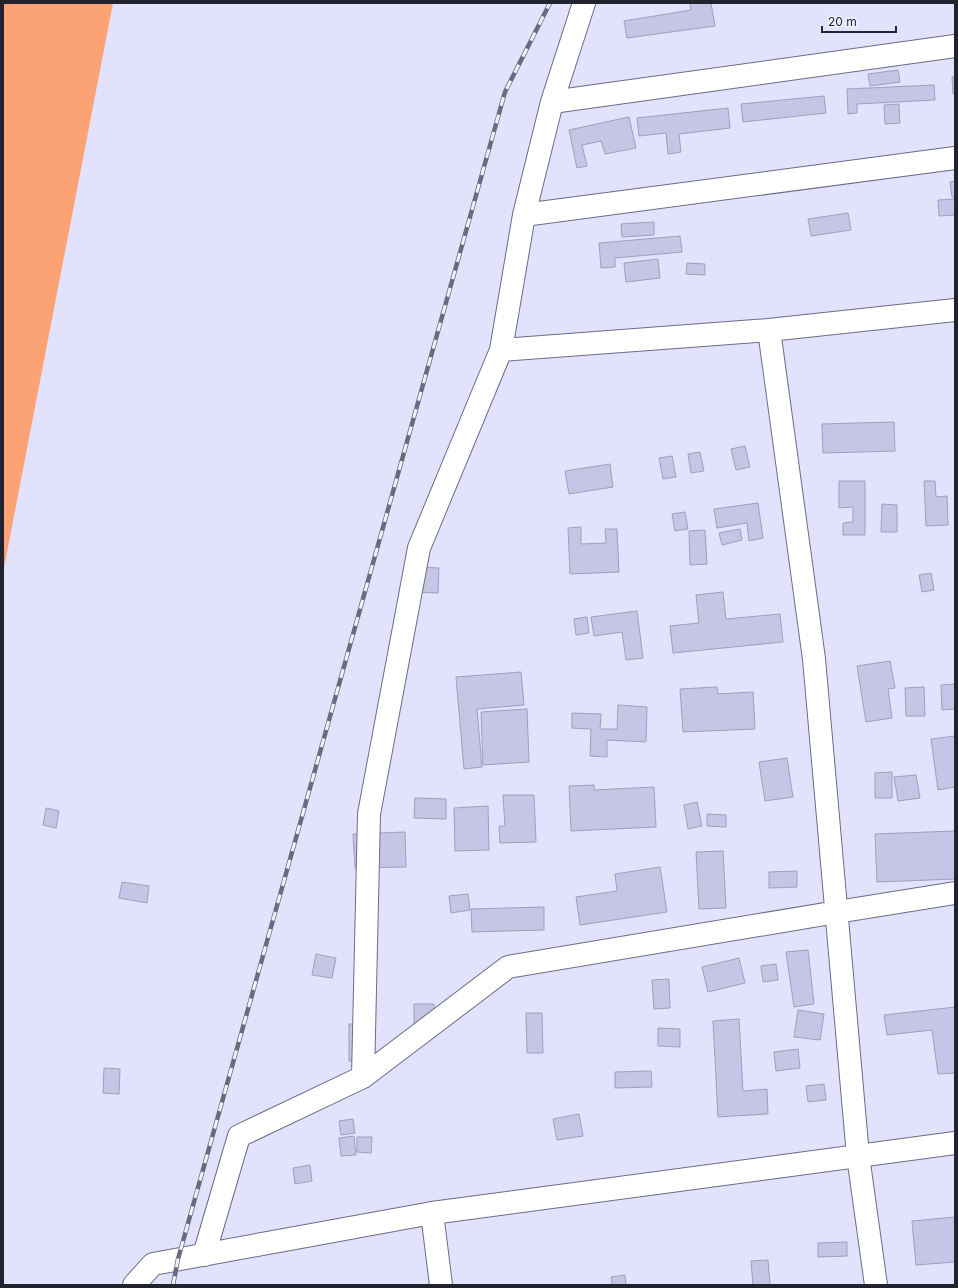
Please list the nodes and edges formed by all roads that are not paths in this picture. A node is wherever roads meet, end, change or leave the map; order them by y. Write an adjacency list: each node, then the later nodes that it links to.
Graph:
1 (584, 3): 3 (street)
2 (955, 46): 3 (street)
3 (552, 102): 5 (street)
4 (955, 158): 5 (street)
5 (524, 215): 8 (street)
6 (955, 310): 7 (street)
7 (769, 330): 8 (street); 10 (street)
8 (501, 350): 11 (street)
9 (955, 894): 10 (street)
10 (836, 912): 11 (street); 13 (street)
11 (363, 1077): 15 (street)
12 (955, 1143): 13 (street)
13 (858, 1156): 14 (street); 18 (street)
14 (432, 1213): 15 (street); 16 (street)
15 (204, 1254): 17 (street)
16 (435, 1281)
17 (134, 1285)
18 (876, 1285)

